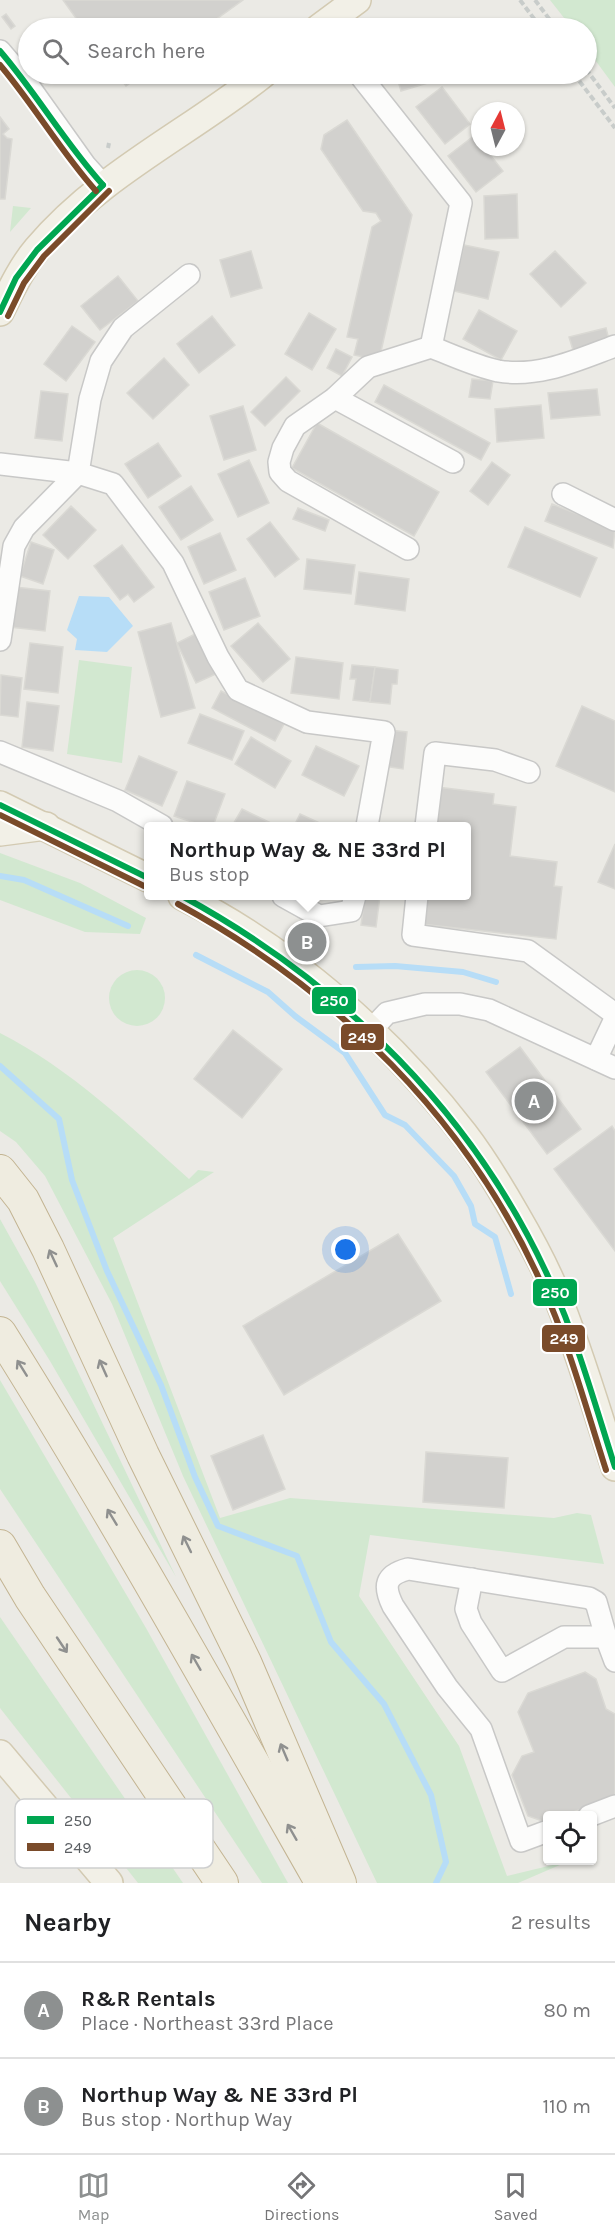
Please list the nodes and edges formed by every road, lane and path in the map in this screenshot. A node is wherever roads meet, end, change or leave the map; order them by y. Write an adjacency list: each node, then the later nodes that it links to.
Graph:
1 (357, 0): 4 (main road)
2 (520, 0): 5 (path)
3 (535, 0): 6 (path)
4 (334, 18)
5 (534, 18)
6 (548, 18)
7 (0, 51): 8 (street)
8 (18, 72)
9 (27, 84): 17 (street)
10 (248, 84): 17 (main road)
11 (252, 84): 18 (main road)
12 (367, 84): 23 (street)
13 (582, 84): 16 (path)
14 (597, 84): 15 (path)
15 (615, 108)
16 (615, 128)
17 (103, 185): 18 (main road)
18 (37, 250): 20 (main road)
19 (189, 274): 27 (street)
20 (8, 275): 21 (main road)
21 (0, 312)
22 (615, 346): 23 (street)
23 (431, 347): 24 (street)
24 (335, 398): 25 (street); 30 (street)
25 (453, 462)
26 (0, 464): 27 (street)
27 (78, 473): 31 (street); 36 (street)
28 (563, 494): 29 (street)
29 (615, 520)
30 (408, 549)
31 (0, 640)
32 (0, 752): 35 (street)
33 (529, 772): 37 (street)
34 (0, 805): 38 (main road)
35 (155, 822)
36 (368, 822)
37 (426, 822)
38 (46, 826): 39 (main road); 40 (main road)
39 (0, 832)
40 (144, 876)
41 (190, 900): 47 (main road)
42 (290, 900): 43 (street)
43 (354, 900)
44 (416, 900): 45 (street)
45 (615, 1014)
46 (615, 1019): 48 (street)
47 (371, 1030): 48 (street); 52 (main road)
48 (596, 1059): 49 (street)
49 (615, 1068)
50 (0, 1171): 70 (highway, one-way to 50)
51 (0, 1334): 69 (highway, one-way to 51)
52 (614, 1460)
53 (0, 1546): 56 (highway)
54 (0, 1570): 56 (highway)
55 (472, 1579): 57 (street); 57 (street); 64 (street)
56 (30, 1597): 61 (highway, one-way to 61)
57 (606, 1637): 58 (street)
58 (615, 1661)
59 (0, 1754): 60 (main road)
60 (38, 1799)
61 (166, 1799)
62 (615, 1806): 63 (street)
63 (597, 1812)
64 (543, 1833)
65 (96, 1868): 67 (main road)
66 (212, 1868): 68 (highway, one-way to 68)
67 (109, 1883)
68 (222, 1883)
69 (321, 1883)
70 (340, 1883)

